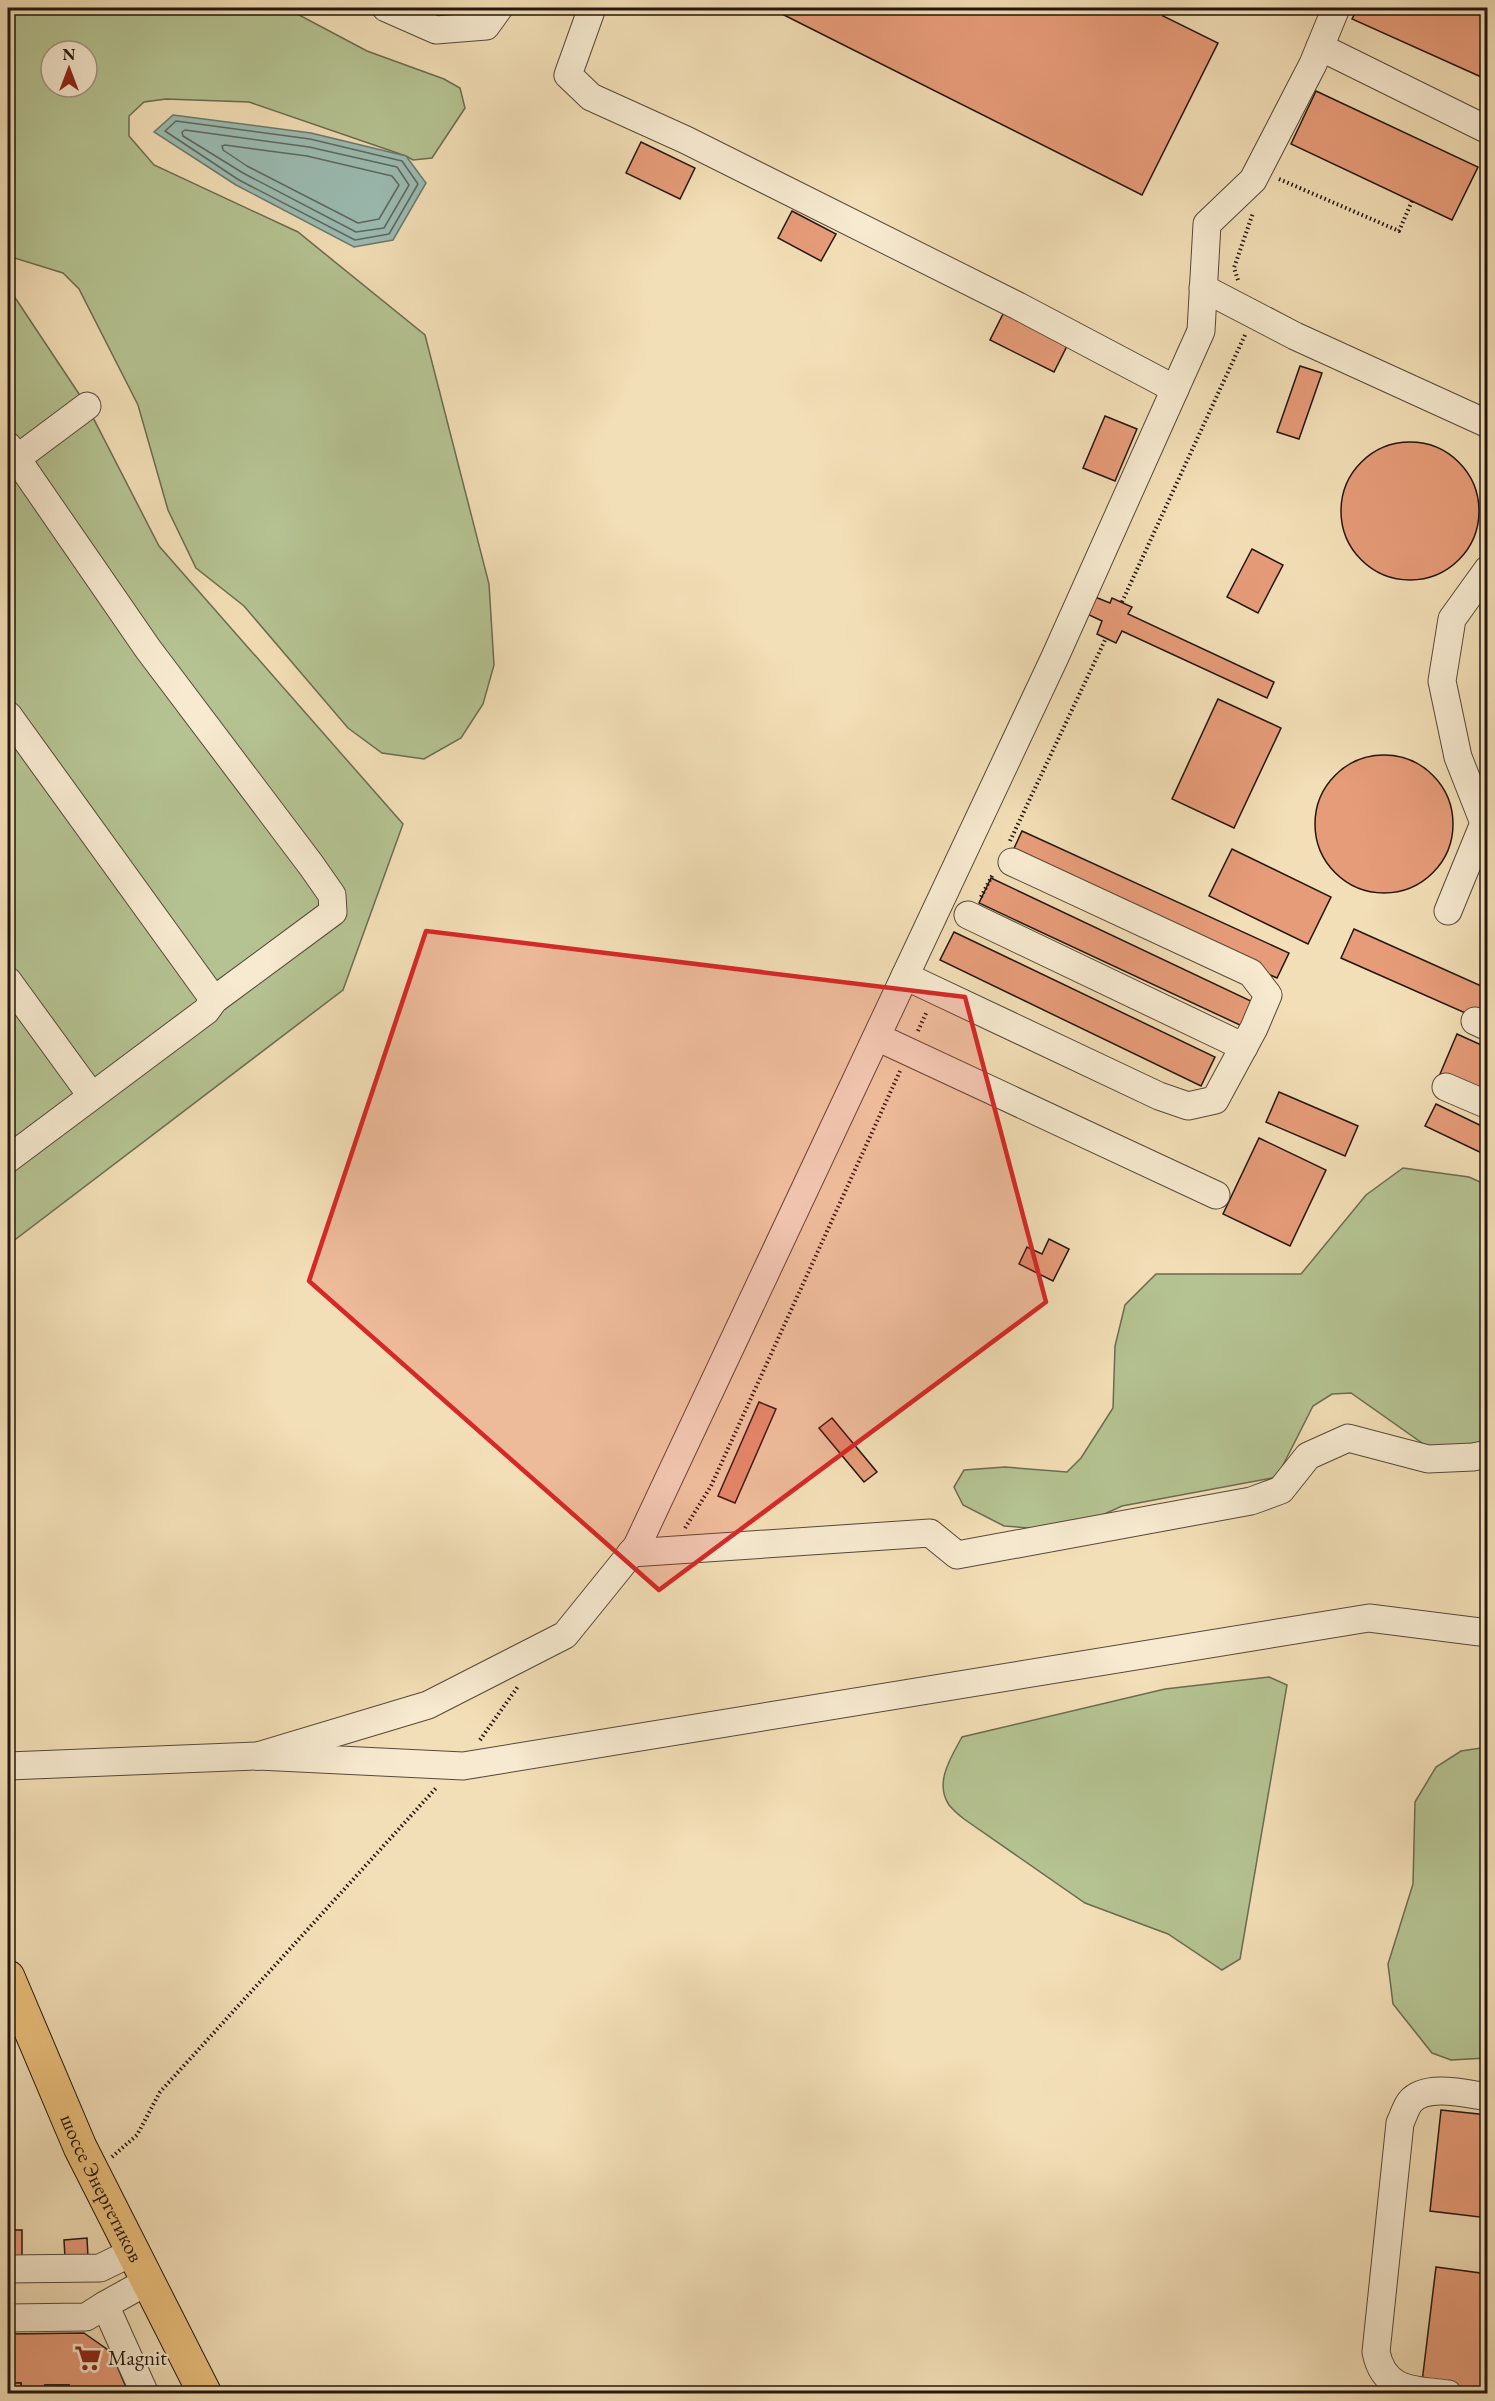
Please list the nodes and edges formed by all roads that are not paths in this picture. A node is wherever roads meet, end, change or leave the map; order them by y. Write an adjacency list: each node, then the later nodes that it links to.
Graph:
1 (386, 8): 2 (street)
2 (499, 8)
3 (592, 8): 8 (street)
4 (1336, 8): 5 (street)
5 (1320, 47): 6 (street); 7 (street)
6 (1488, 130)
7 (1203, 288): 8 (street); 10 (street)
8 (1175, 390): 17 (street)
9 (87, 406): 11 (street)
10 (1488, 424)
11 (11, 456): 19 (street)
12 (1488, 569): 15 (street)
13 (8, 715): 19 (street)
14 (1005, 858): 21 (street)
15 (1448, 911)
16 (968, 915): 21 (street)
17 (905, 976): 20 (street); 21 (street)
18 (8, 981): 23 (street)
19 (214, 1000): 23 (street)
20 (877, 1036): 26 (street); 28 (street)
21 (1244, 1047)
22 (1446, 1087): 24 (street)
23 (91, 1095): 25 (street)
24 (1488, 1105)
25 (8, 1159)
26 (1216, 1195)
27 (1488, 1454): 28 (street)
28 (632, 1553): 30 (street)
29 (1488, 1633): 30 (street)
30 (258, 1756): 31 (street)
31 (8, 1766)
32 (8, 1977): 34 (main road, шоссе Энергетиков)
33 (1488, 2097): 41 (street)
34 (134, 2253): 35 (street); 36 (main road, шоссе Энергетиков)
35 (8, 2269)
36 (148, 2281): 37 (street); 40 (main road, шоссе Энергетиков)
37 (105, 2305): 38 (street); 39 (street)
38 (8, 2318)
39 (145, 2394)
40 (205, 2394)
41 (1448, 2394)

